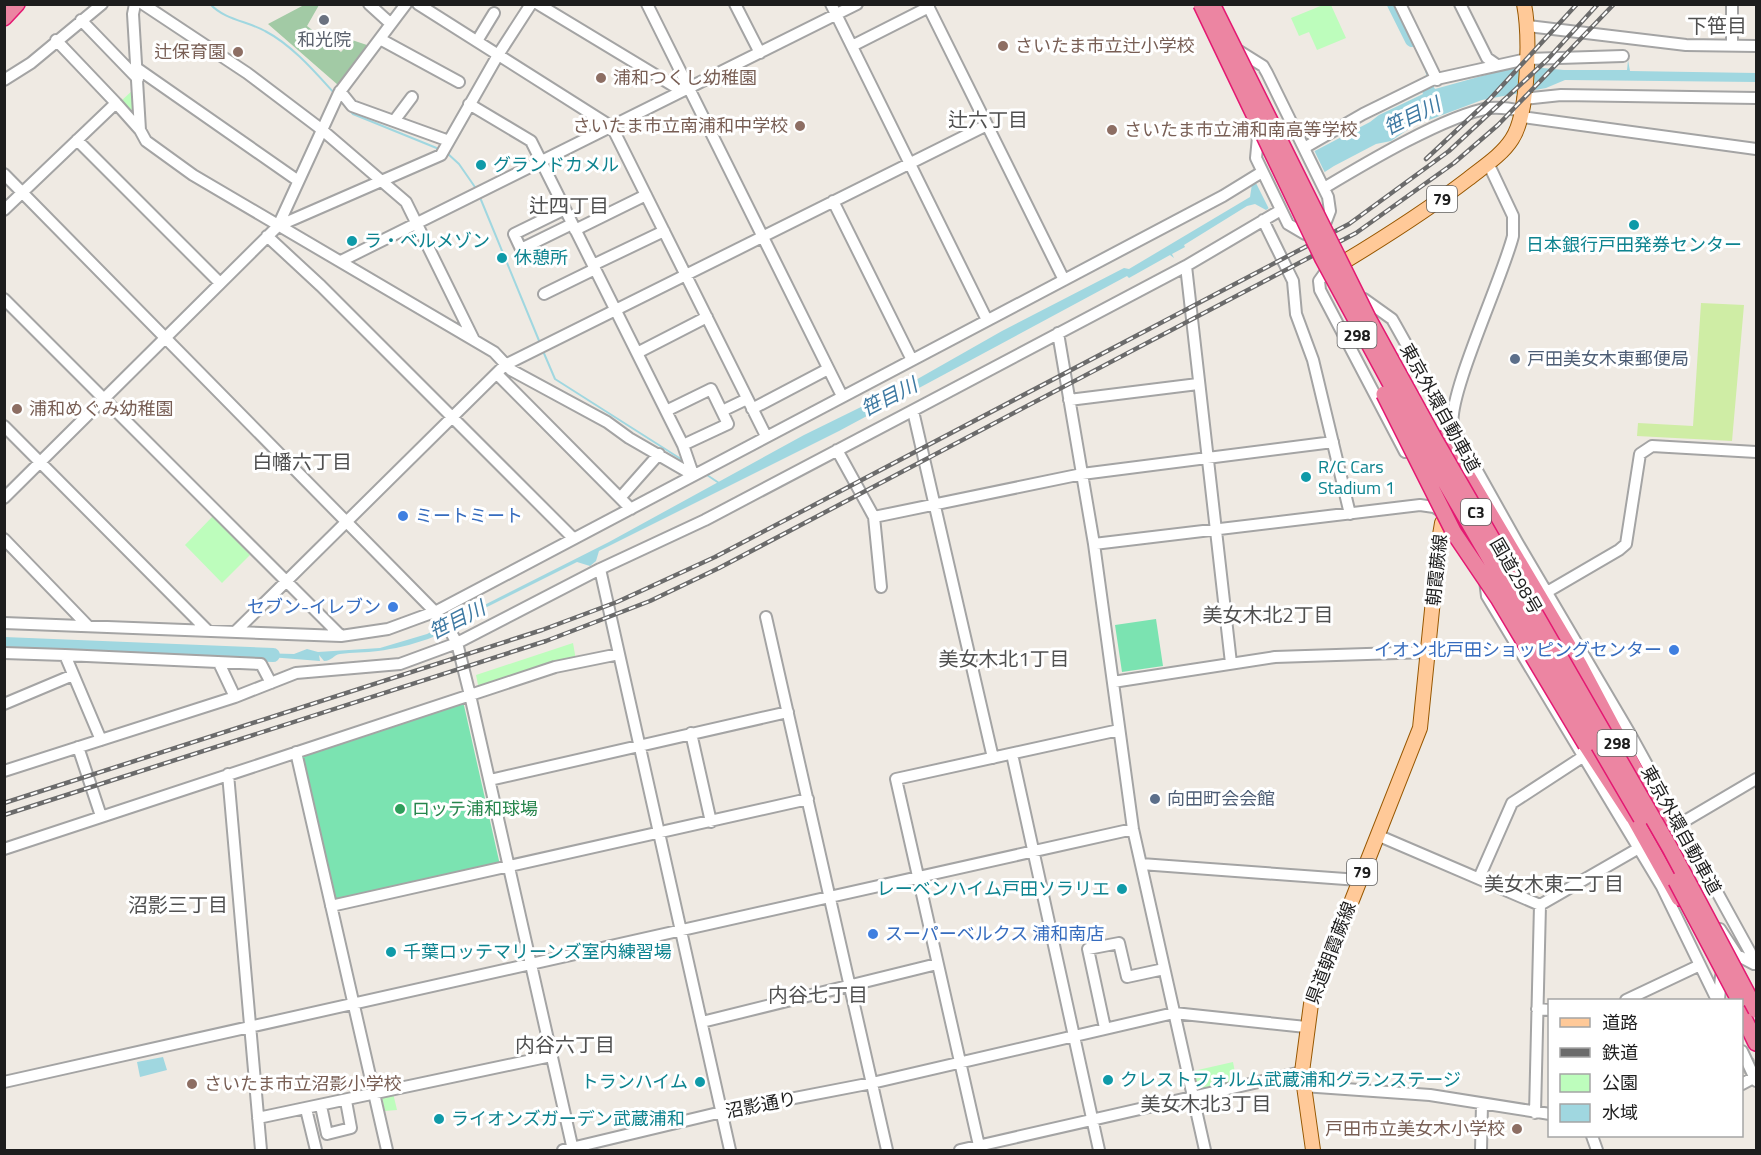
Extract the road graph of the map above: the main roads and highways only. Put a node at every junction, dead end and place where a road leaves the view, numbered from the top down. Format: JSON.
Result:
{"nodes":[{"id":1,"x":17,"y":4,"type":"edge"},
{"id":2,"x":1194,"y":4,"type":"edge"},
{"id":3,"x":1201,"y":4,"type":"edge"},
{"id":4,"x":1212,"y":4,"type":"edge"},
{"id":5,"x":1217,"y":4,"type":"edge"},
{"id":6,"x":1524,"y":4,"type":"edge"},
{"id":7,"x":4,"y":18,"type":"edge"},
{"id":8,"x":1344,"y":262,"type":"junction"},
{"id":9,"x":1323,"y":266,"type":"junction"},
{"id":10,"x":1368,"y":318,"type":"junction"},
{"id":11,"x":1468,"y":490,"type":"junction"},
{"id":12,"x":1450,"y":510,"type":"junction"},
{"id":13,"x":1427,"y":655,"type":"joint"},
{"id":14,"x":1634,"y":817,"type":"junction"},
{"id":15,"x":1675,"y":846,"type":"junction"},
{"id":16,"x":1736,"y":999,"type":"edge"},
{"id":17,"x":1736,"y":999,"type":"edge"},
{"id":18,"x":1756,"y":1001,"type":"edge"},
{"id":19,"x":1750,"y":1011,"type":"edge"},
{"id":20,"x":1756,"y":1039,"type":"edge"},
{"id":21,"x":1313,"y":1150,"type":"edge"}],
"edges":[{"from":1,"to":7,"type":"highway"},
{"from":2,"to":9,"type":"highway","name":"国道298号","number":"298"},
{"from":3,"to":9,"type":"highway","name":"東京外環自動車道","number":"C3","bridge":true},
{"from":4,"to":10,"type":"highway","name":"東京外環自動車道","number":"C3","bridge":true},
{"from":5,"to":8,"type":"highway","name":"国道298号","number":"298","bridge":true},
{"from":6,"to":8,"type":"main road","number":"79"},
{"from":8,"to":9,"type":"main road","number":"79"},
{"from":8,"to":11,"type":"highway","name":"国道298号","number":"298"},
{"from":9,"to":12,"type":"highway","name":"国道298号","number":"298"},
{"from":9,"to":14,"type":"highway","bridge":true},
{"from":9,"to":16,"type":"highway","name":"東京外環自動車道","number":"C3","bridge":true},
{"from":10,"to":15,"type":"highway","bridge":true},
{"from":10,"to":19,"type":"highway","name":"東京外環自動車道","number":"C3","bridge":true},
{"from":11,"to":12,"type":"main road","name":"朝霞蕨線","number":"79"},
{"from":11,"to":15,"type":"highway","name":"国道298号","number":"298"},
{"from":12,"to":13,"type":"main road","name":"朝霞蕨線","number":"79"},
{"from":12,"to":14,"type":"highway","name":"国道298号","number":"298"},
{"from":13,"to":21,"type":"main road","name":"県道朝霞蕨線","number":"79"},
{"from":14,"to":17,"type":"highway","name":"国道298号","number":"298"},
{"from":15,"to":18,"type":"highway","name":"国道298号","number":"298"},
{"from":19,"to":20,"type":"highway","name":"東京外環自動車道","number":"C3"}]}
